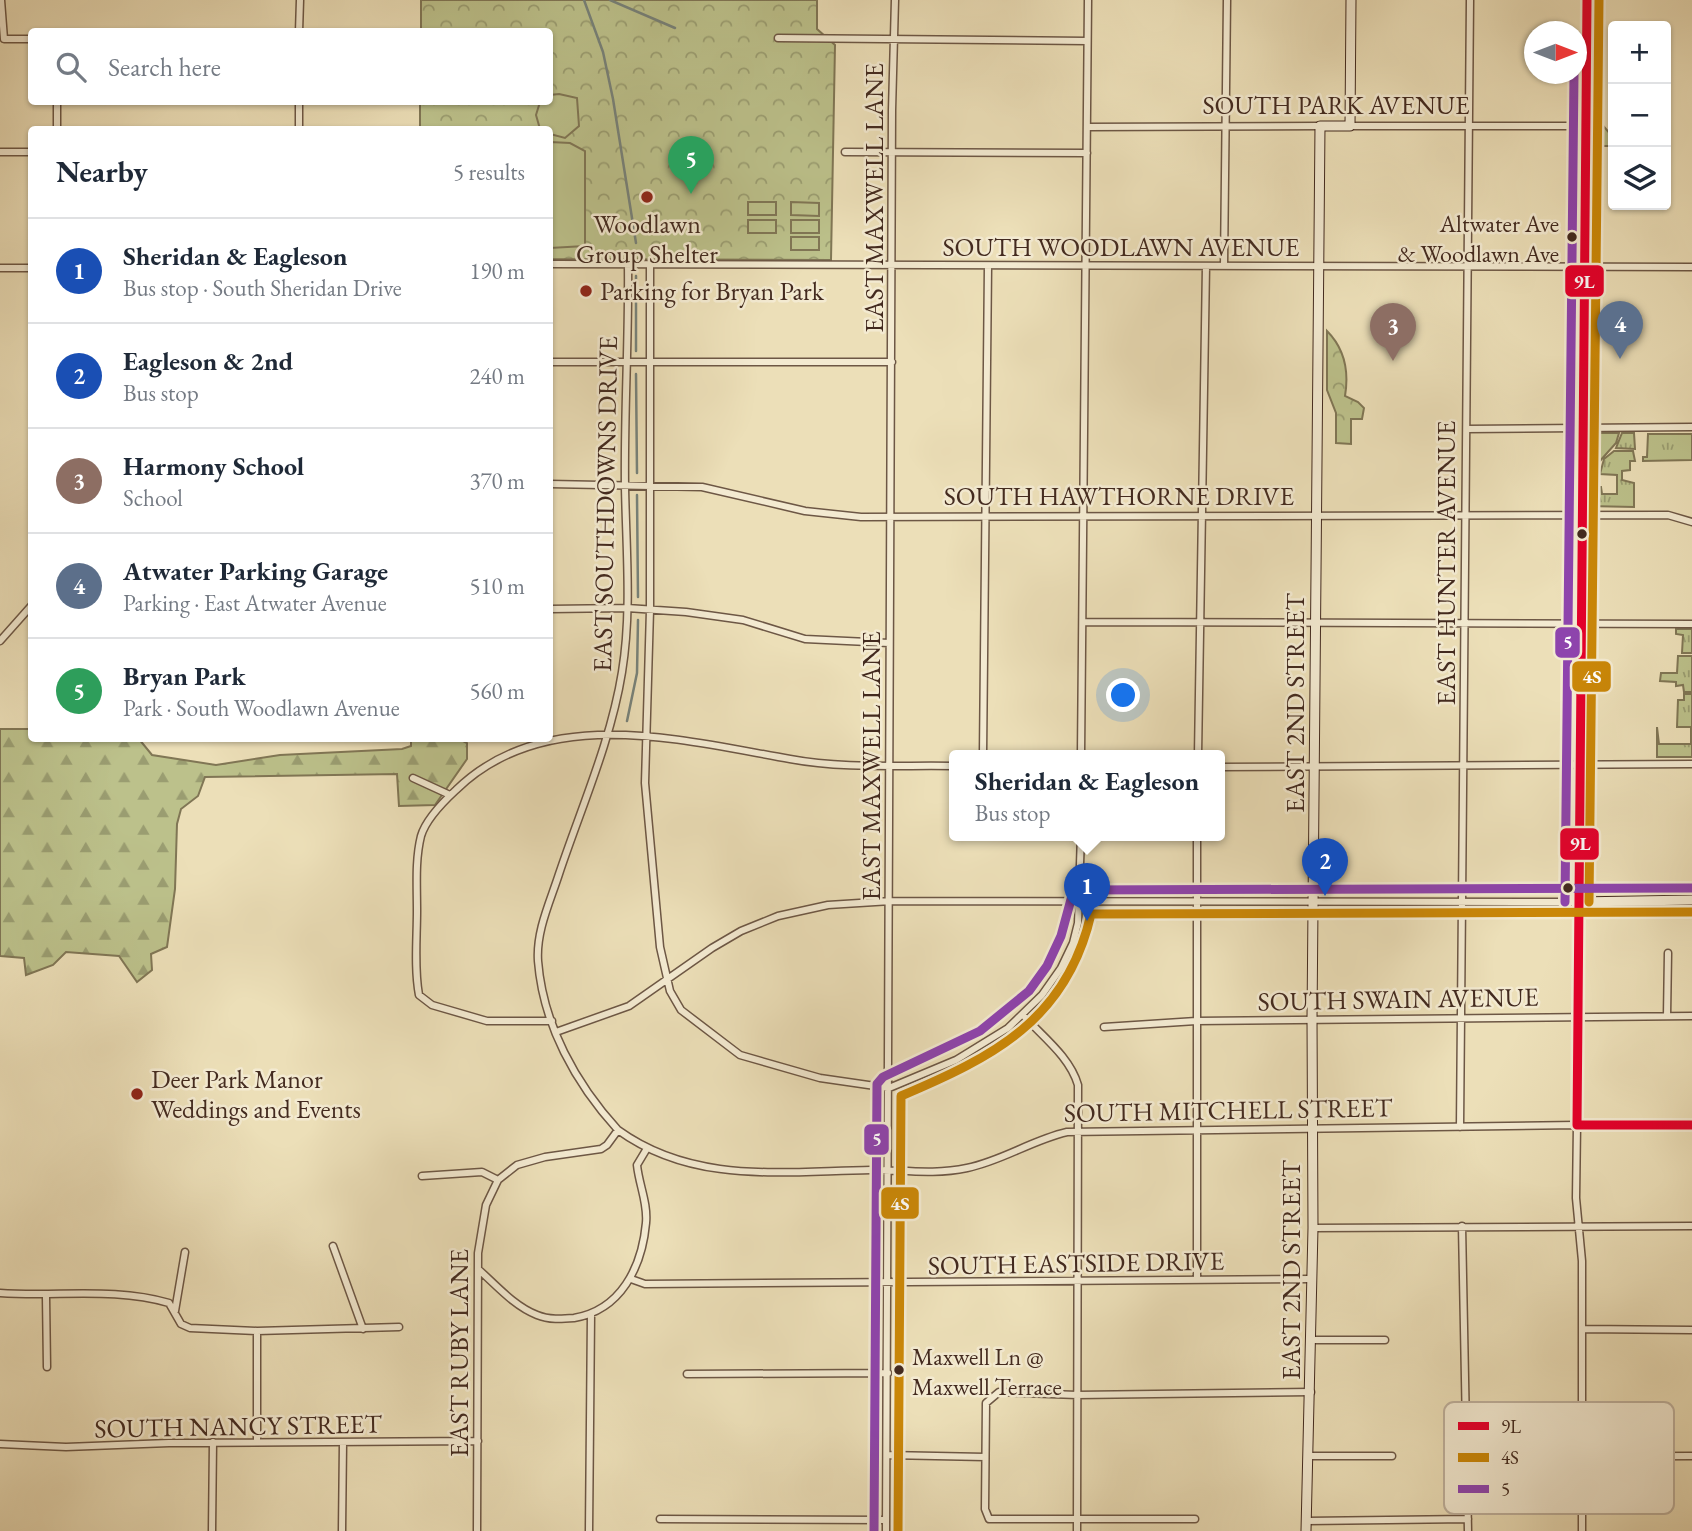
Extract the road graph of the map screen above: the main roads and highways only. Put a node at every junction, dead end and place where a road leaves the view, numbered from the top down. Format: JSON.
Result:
{"nodes":[{"id":1,"x":1587,"y":0,"type":"edge"},
{"id":2,"x":1692,"y":1125,"type":"edge"}],
"edges":[{"from":1,"to":2,"type":"main road","name":"SOUTH MITCHELL STREET"}]}
